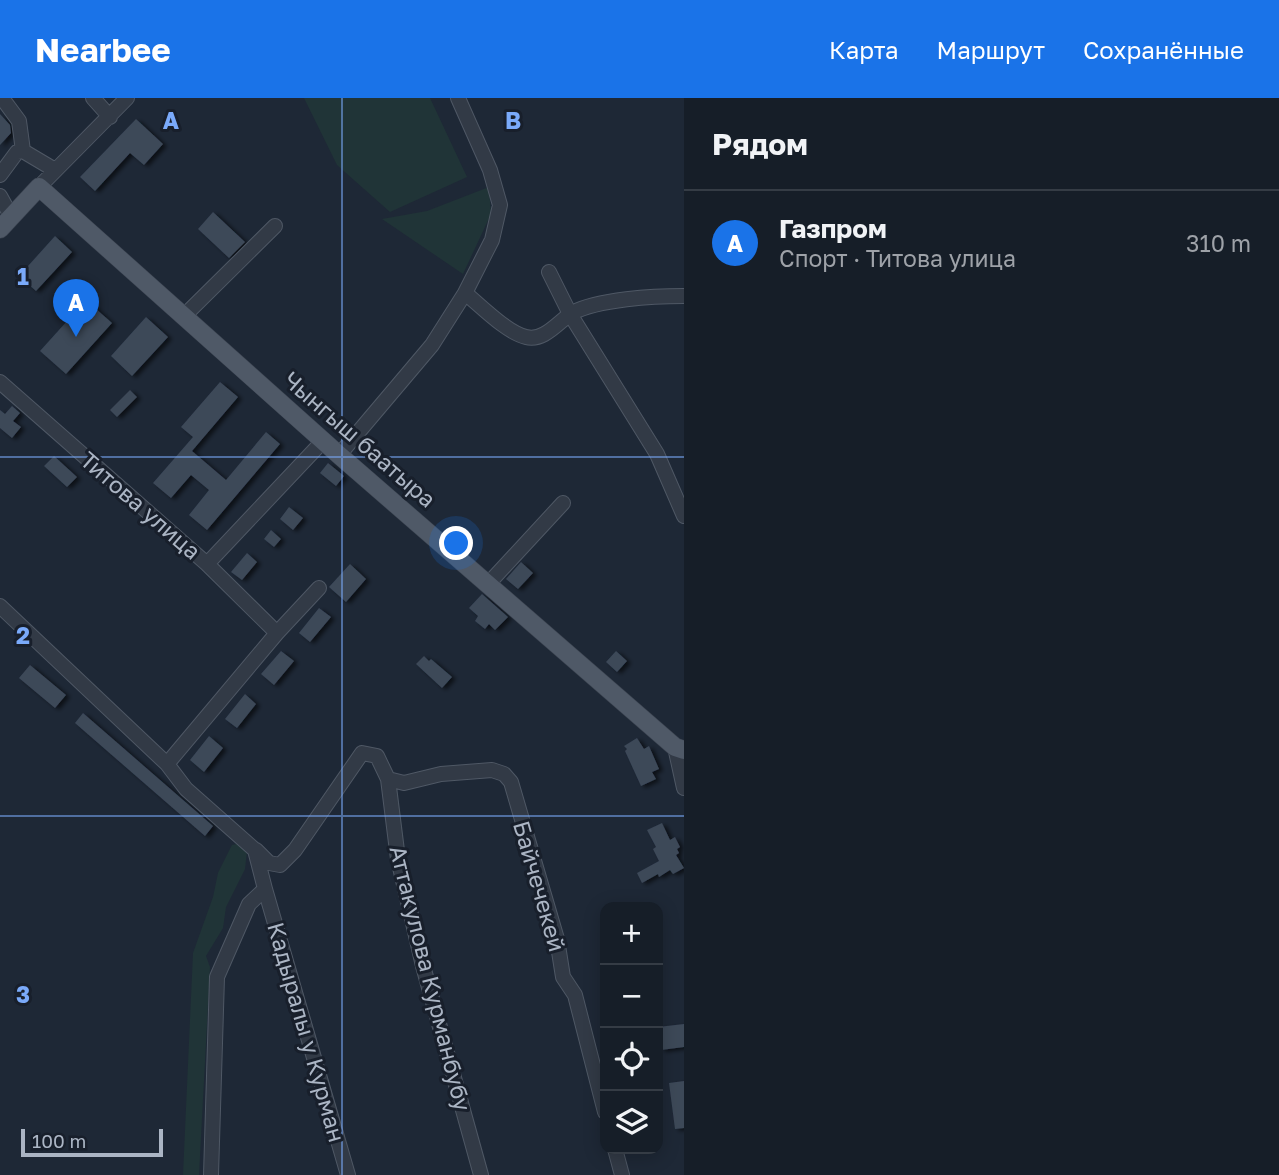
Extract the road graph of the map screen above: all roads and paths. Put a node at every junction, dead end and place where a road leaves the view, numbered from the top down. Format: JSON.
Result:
{"nodes":[{"id":1,"x":2,"y":98,"type":"edge"},
{"id":2,"x":93,"y":98,"type":"edge"},
{"id":3,"x":127,"y":98,"type":"edge"},
{"id":4,"x":458,"y":98,"type":"edge"},
{"id":5,"x":110,"y":117,"type":"junction"},
{"id":6,"x":23,"y":150,"type":"junction"},
{"id":7,"x":55,"y":170,"type":"junction"},
{"id":8,"x":0,"y":175,"type":"edge"},
{"id":9,"x":39,"y":187,"type":"junction"},
{"id":10,"x":0,"y":196,"type":"edge"},
{"id":11,"x":6,"y":223,"type":"edge"},
{"id":12,"x":275,"y":226,"type":"dead end"},
{"id":13,"x":549,"y":272,"type":"dead end"},
{"id":14,"x":465,"y":293,"type":"junction"},
{"id":15,"x":684,"y":296,"type":"edge"},
{"id":16,"x":570,"y":314,"type":"junction"},
{"id":17,"x":184,"y":316,"type":"junction"},
{"id":18,"x":0,"y":382,"type":"edge"},
{"id":19,"x":324,"y":440,"type":"junction"},
{"id":20,"x":339,"y":455,"type":"junction"},
{"id":21,"x":563,"y":503,"type":"dead end"},
{"id":22,"x":684,"y":516,"type":"edge"},
{"id":23,"x":207,"y":564,"type":"junction"},
{"id":24,"x":489,"y":583,"type":"junction"},
{"id":25,"x":319,"y":588,"type":"dead end"},
{"id":26,"x":0,"y":607,"type":"edge"},
{"id":27,"x":277,"y":633,"type":"junction"},
{"id":28,"x":679,"y":748,"type":"edge"},
{"id":29,"x":167,"y":764,"type":"junction"},
{"id":30,"x":388,"y":779,"type":"junction"},
{"id":31,"x":684,"y":788,"type":"edge"},
{"id":32,"x":255,"y":850,"type":"junction"},
{"id":33,"x":265,"y":889,"type":"junction"},
{"id":34,"x":600,"y":1092,"type":"edge"},
{"id":35,"x":616,"y":1154,"type":"edge"},
{"id":36,"x":211,"y":1175,"type":"edge"},
{"id":37,"x":348,"y":1175,"type":"edge"},
{"id":38,"x":481,"y":1175,"type":"edge"},
{"id":39,"x":622,"y":1175,"type":"edge"}],
"edges":[{"from":1,"to":6,"type":"street"},
{"from":2,"to":5,"type":"street"},
{"from":3,"to":5,"type":"street"},
{"from":4,"to":14,"type":"street"},
{"from":5,"to":7,"type":"street"},
{"from":6,"to":7,"type":"street"},
{"from":6,"to":8,"type":"street"},
{"from":7,"to":9,"type":"street"},
{"from":9,"to":11,"type":"main road"},
{"from":9,"to":17,"type":"main road","name":"Чынгыш баатыра"},
{"from":10,"to":11,"type":"street"},
{"from":12,"to":17,"type":"street"},
{"from":13,"to":16,"type":"street"},
{"from":14,"to":16,"type":"street"},
{"from":14,"to":20,"type":"street"},
{"from":15,"to":16,"type":"street"},
{"from":16,"to":22,"type":"street"},
{"from":17,"to":19,"type":"main road","name":"Чынгыш баатыра"},
{"from":18,"to":23,"type":"street","name":"Титова улица"},
{"from":19,"to":20,"type":"main road","name":"Чынгыш баатыра"},
{"from":19,"to":23,"type":"street"},
{"from":20,"to":24,"type":"main road","name":"Чынгыш баатыра"},
{"from":21,"to":24,"type":"street"},
{"from":23,"to":27,"type":"street","name":"Титова улица"},
{"from":24,"to":28,"type":"main road","name":"Чынгыш баатыра"},
{"from":25,"to":27,"type":"street"},
{"from":26,"to":29,"type":"street"},
{"from":27,"to":29,"type":"street"},
{"from":28,"to":31,"type":"street"},
{"from":29,"to":32,"type":"street"},
{"from":30,"to":32,"type":"street"},
{"from":30,"to":34,"type":"street","name":"Байчечекей"},
{"from":30,"to":38,"type":"street","name":"Аттакулова Курманбубу"},
{"from":32,"to":33,"type":"street","name":"Кадыралы у Курман"},
{"from":33,"to":36,"type":"street"},
{"from":33,"to":37,"type":"street","name":"Кадыралы у Курман"},
{"from":35,"to":39,"type":"street"}]}
